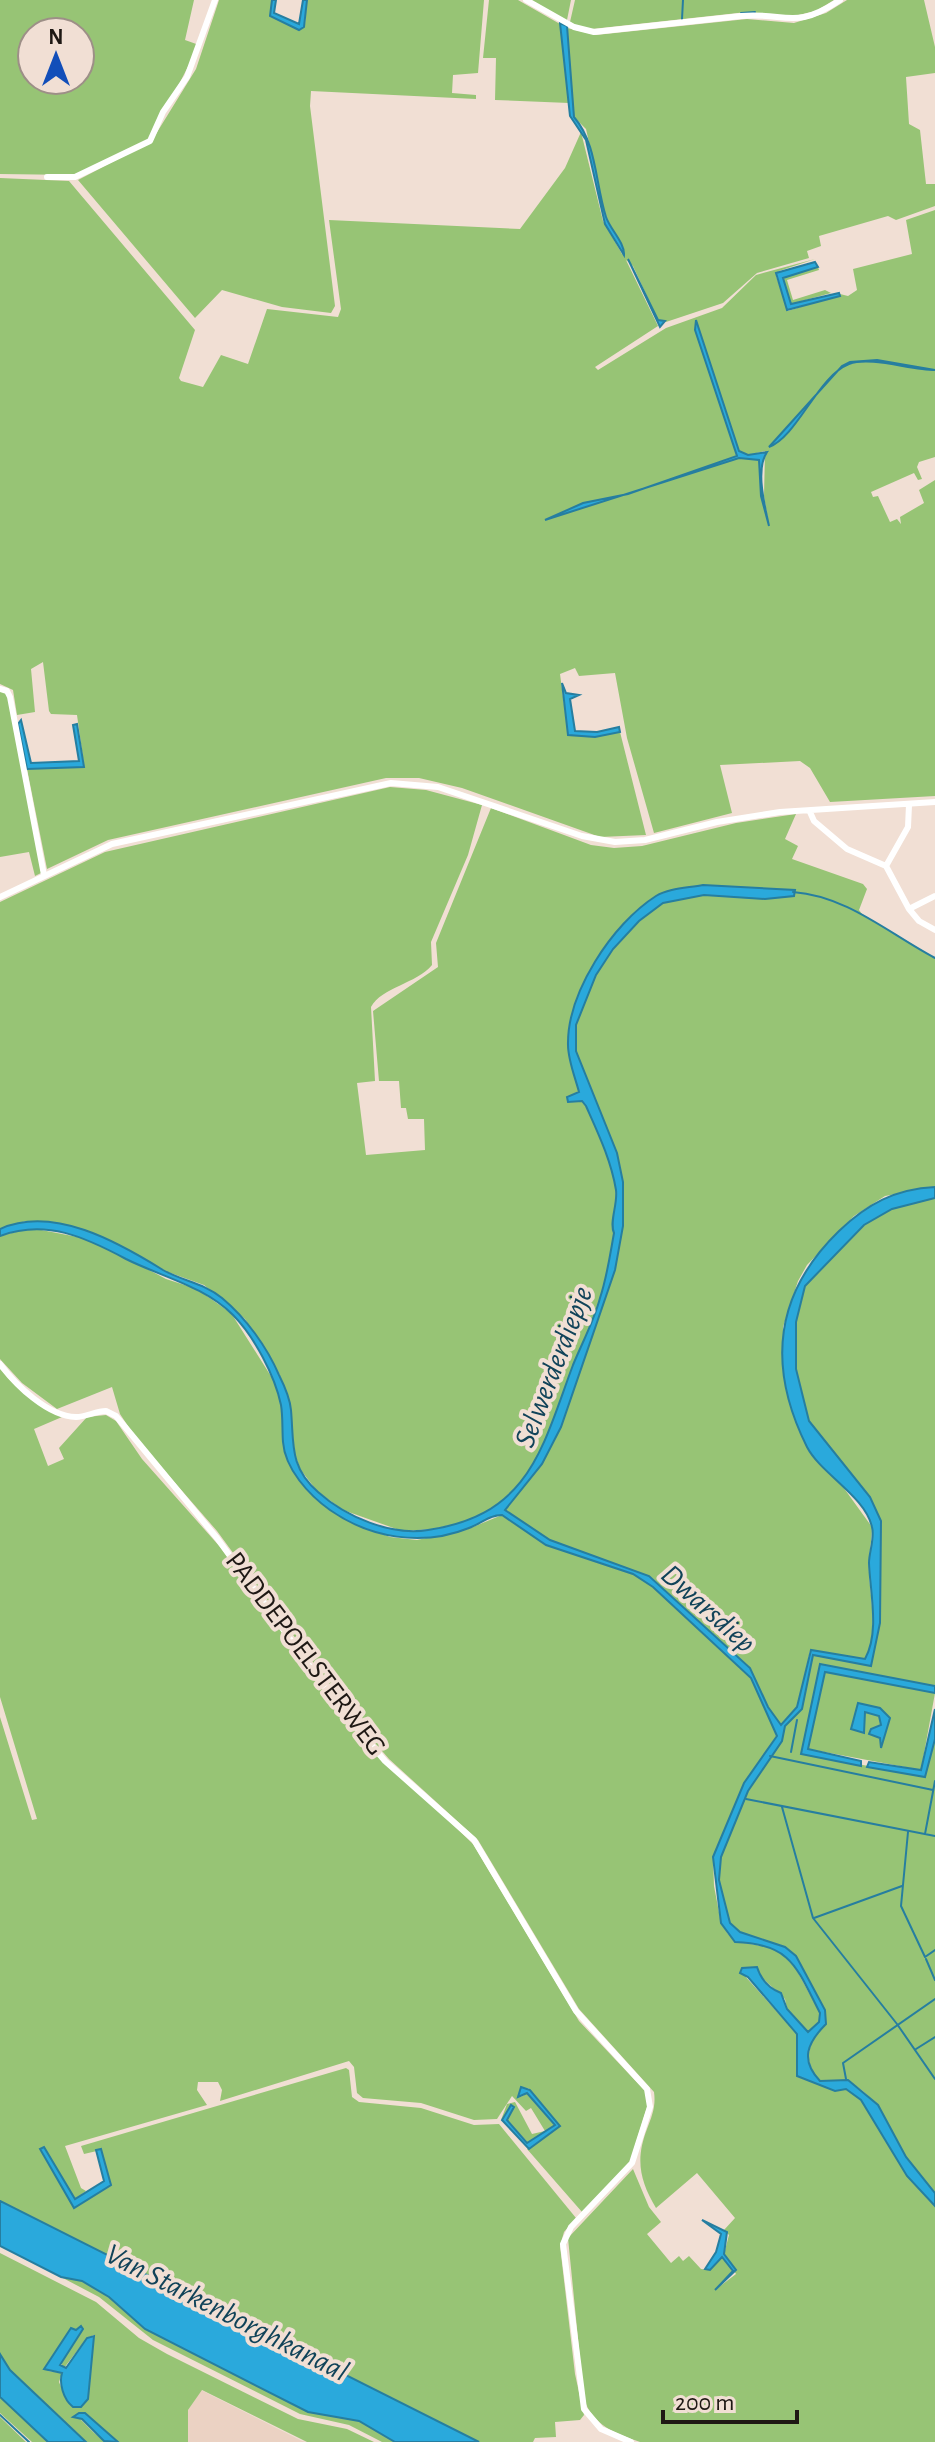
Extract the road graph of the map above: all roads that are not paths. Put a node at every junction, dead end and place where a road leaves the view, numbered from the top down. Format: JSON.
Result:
{"nodes":[{"id":1,"x":215,"y":0,"type":"edge"},
{"id":2,"x":526,"y":0,"type":"edge"},
{"id":3,"x":840,"y":0,"type":"edge"},
{"id":4,"x":47,"y":177,"type":"dead end"},
{"id":5,"x":0,"y":689,"type":"edge"},
{"id":6,"x":935,"y":802,"type":"edge"},
{"id":7,"x":909,"y":805,"type":"junction"},
{"id":8,"x":810,"y":812,"type":"junction"},
{"id":9,"x":886,"y":866,"type":"junction"},
{"id":10,"x":44,"y":875,"type":"junction"},
{"id":11,"x":935,"y":896,"type":"edge"},
{"id":12,"x":0,"y":897,"type":"edge"},
{"id":13,"x":909,"y":909,"type":"junction"},
{"id":14,"x":935,"y":930,"type":"edge"},
{"id":15,"x":0,"y":1364,"type":"edge"},
{"id":16,"x":631,"y":2442,"type":"edge"}],
"edges":[{"from":1,"to":4,"type":"street"},
{"from":2,"to":3,"type":"street"},
{"from":5,"to":10,"type":"street"},
{"from":6,"to":7,"type":"street"},
{"from":7,"to":8,"type":"street"},
{"from":7,"to":9,"type":"street"},
{"from":8,"to":9,"type":"street"},
{"from":8,"to":10,"type":"street"},
{"from":9,"to":13,"type":"street"},
{"from":10,"to":12,"type":"street"},
{"from":11,"to":13,"type":"street"},
{"from":13,"to":14,"type":"street"},
{"from":15,"to":16,"type":"street","name":"PADDEPOELSTERWEG"}]}
